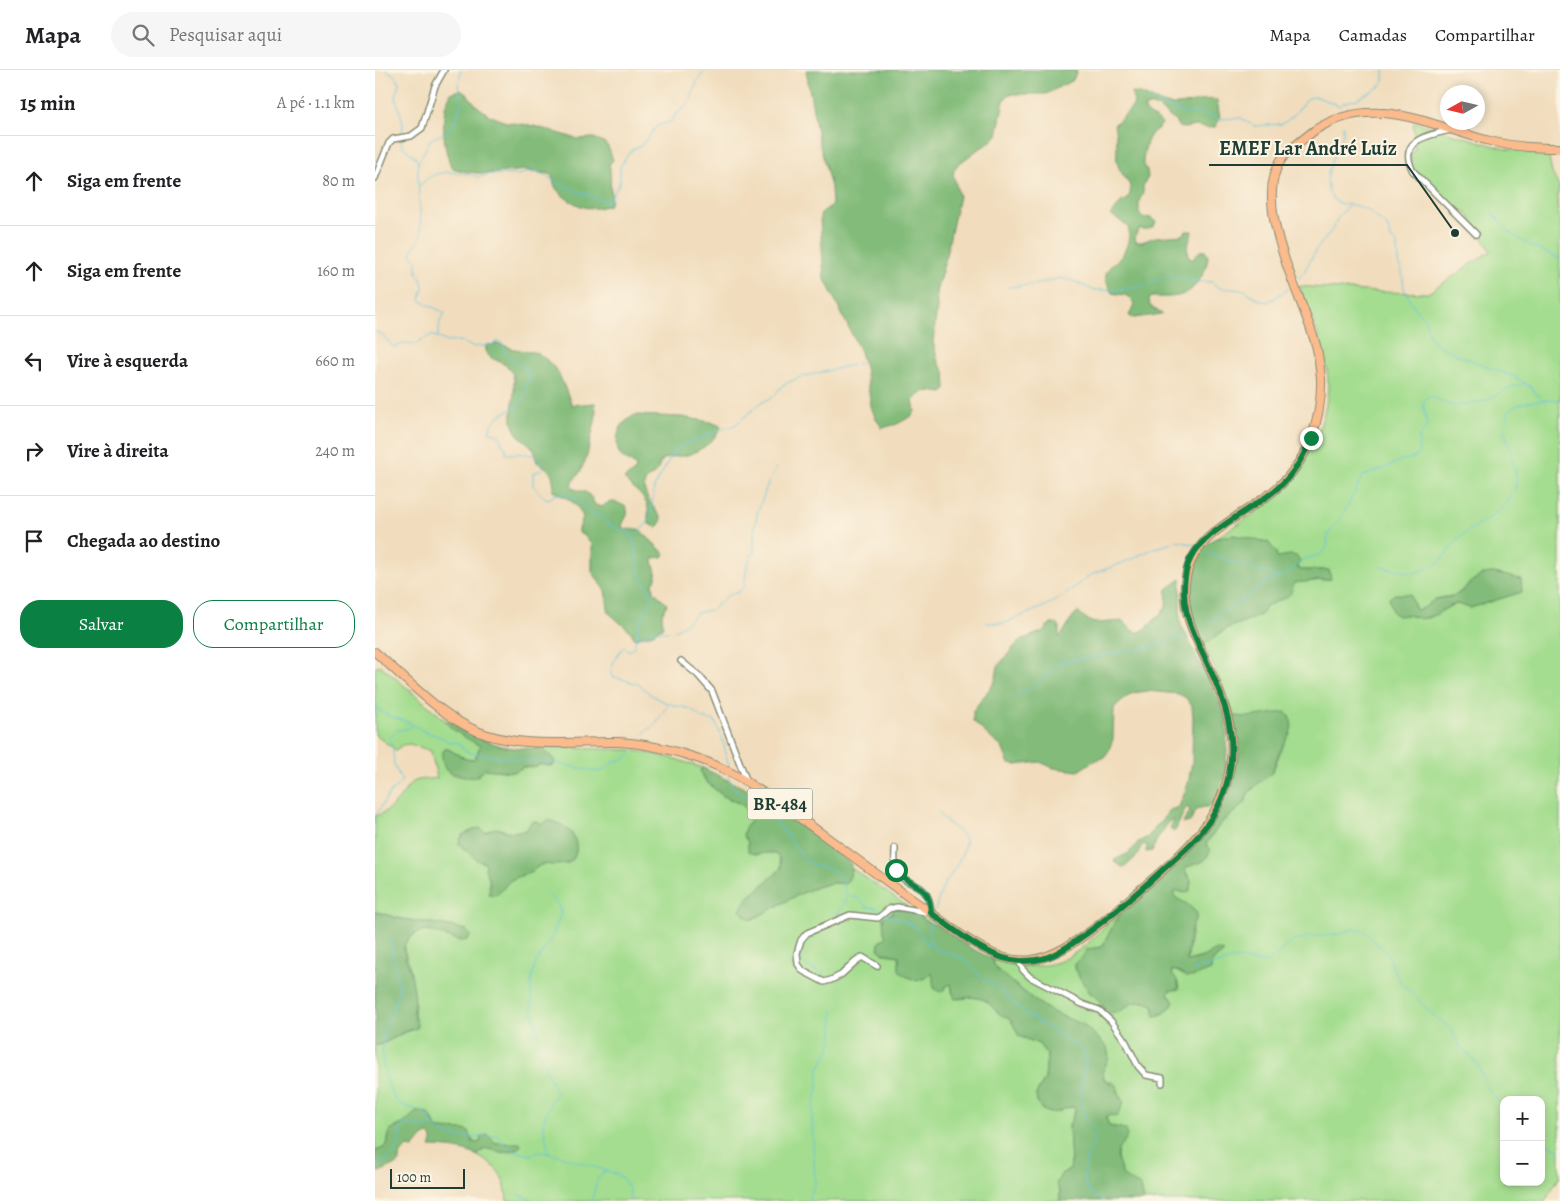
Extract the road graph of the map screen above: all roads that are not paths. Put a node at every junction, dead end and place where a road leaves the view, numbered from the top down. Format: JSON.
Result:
{"nodes":[{"id":1,"x":444,"y":70,"type":"edge"},
{"id":2,"x":1440,"y":127,"type":"edge"},
{"id":3,"x":1451,"y":130,"type":"joint"},
{"id":4,"x":1560,"y":148,"type":"edge"},
{"id":5,"x":375,"y":178,"type":"edge"},
{"id":6,"x":1476,"y":234,"type":"dead end"},
{"id":7,"x":375,"y":652,"type":"edge"},
{"id":8,"x":681,"y":661,"type":"dead end"},
{"id":9,"x":747,"y":782,"type":"junction"},
{"id":10,"x":895,"y":848,"type":"dead end"},
{"id":11,"x":931,"y":913,"type":"junction"},
{"id":12,"x":1019,"y":961,"type":"junction"},
{"id":13,"x":877,"y":966,"type":"dead end"},
{"id":14,"x":1162,"y":1083,"type":"dead end"}],
"edges":[{"from":1,"to":5,"type":"street"},
{"from":2,"to":12,"type":"main road","number":"BR-484"},
{"from":3,"to":4,"type":"main road","number":"BR-484"},
{"from":3,"to":6,"type":"street"},
{"from":7,"to":9,"type":"main road","number":"BR-484"},
{"from":8,"to":9,"type":"street"},
{"from":9,"to":11,"type":"main road","number":"BR-484"},
{"from":10,"to":11,"type":"street"},
{"from":11,"to":12,"type":"main road","number":"BR-484"},
{"from":11,"to":13,"type":"street"},
{"from":12,"to":14,"type":"street"}]}
